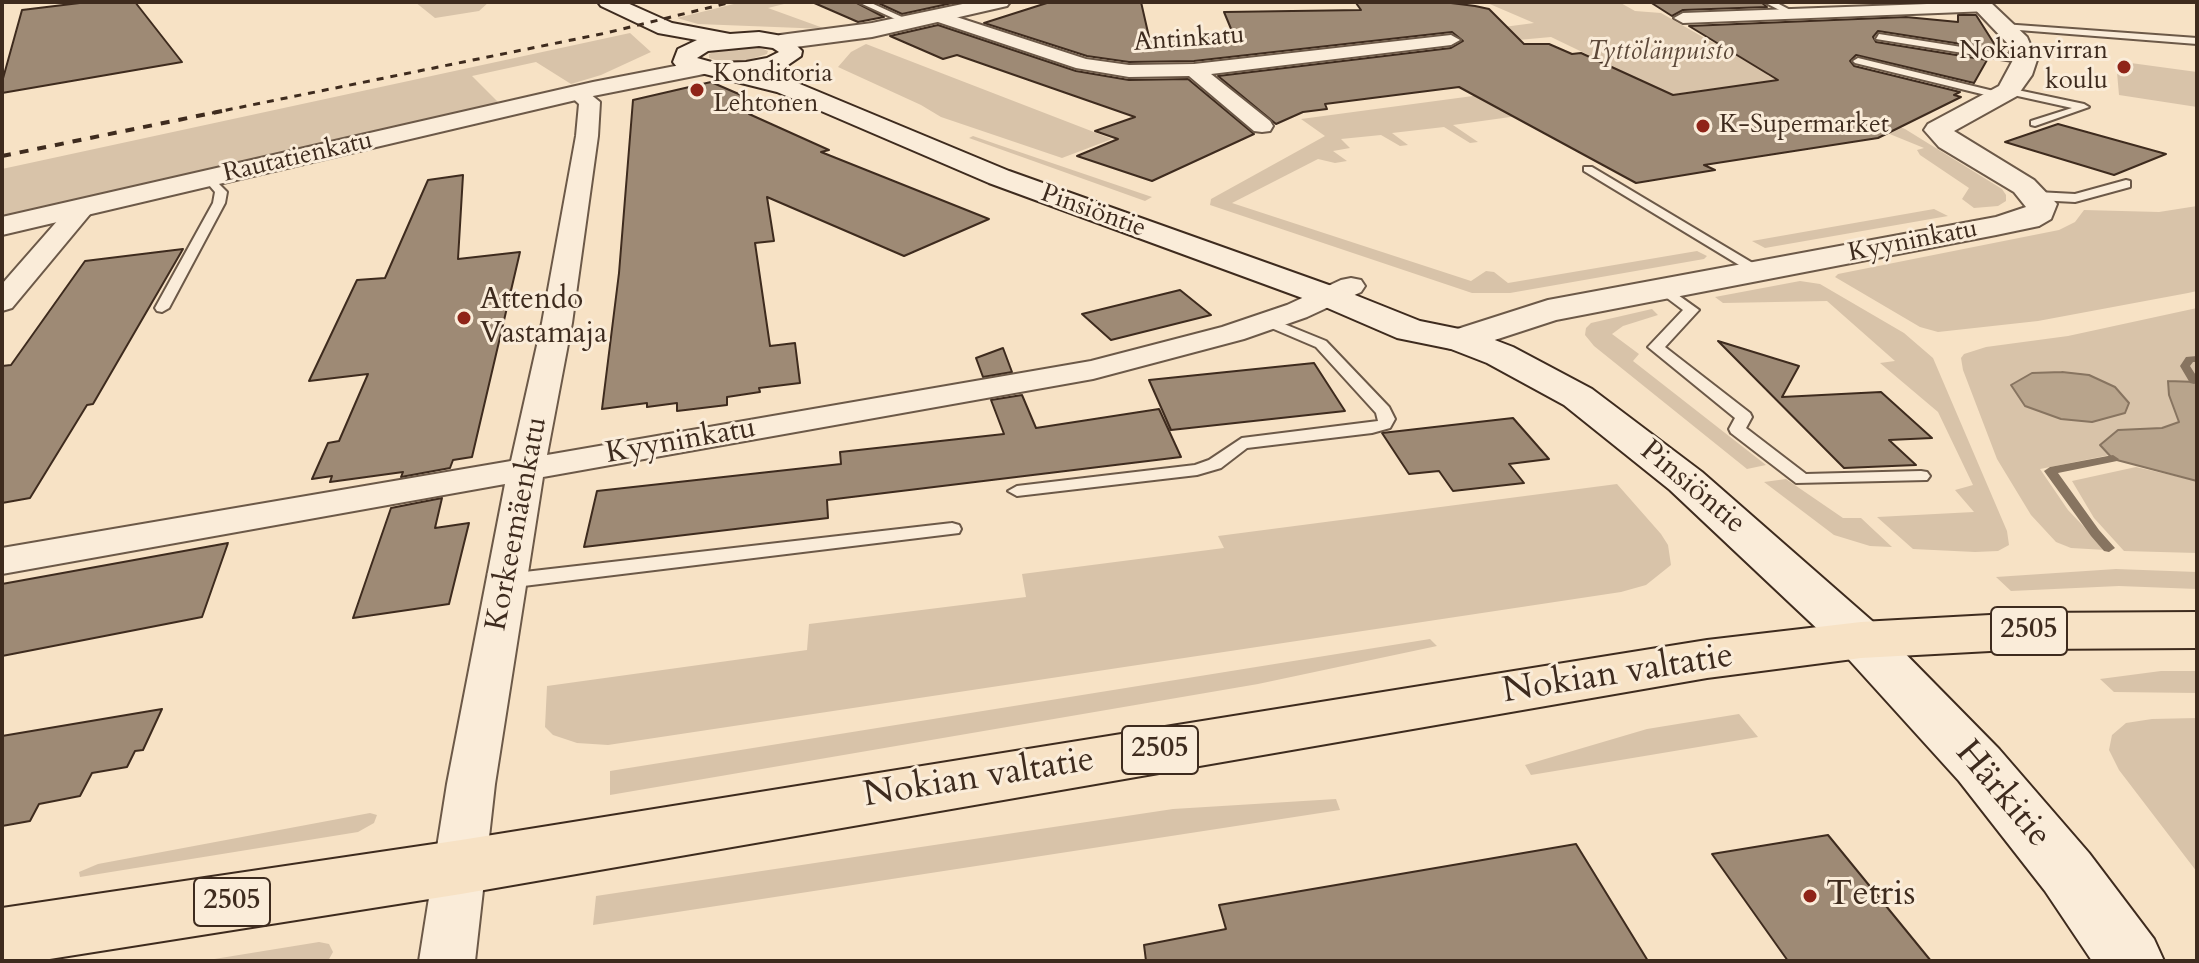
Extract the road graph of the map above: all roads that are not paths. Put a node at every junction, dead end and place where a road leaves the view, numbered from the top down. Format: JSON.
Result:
{"nodes":[{"id":1,"x":588,"y":2,"type":"edge"},
{"id":2,"x":608,"y":2,"type":"edge"},
{"id":3,"x":862,"y":2,"type":"edge"},
{"id":4,"x":1000,"y":2,"type":"edge"},
{"id":5,"x":1768,"y":2,"type":"edge"},
{"id":6,"x":1980,"y":5,"type":"edge"},
{"id":7,"x":1794,"y":14,"type":"junction"},
{"id":8,"x":938,"y":16,"type":"junction"},
{"id":9,"x":1683,"y":18,"type":"dead end"},
{"id":10,"x":909,"y":22,"type":"junction"},
{"id":11,"x":2006,"y":26,"type":"junction"},
{"id":12,"x":1879,"y":37,"type":"dead end"},
{"id":13,"x":732,"y":40,"type":"junction"},
{"id":14,"x":1451,"y":40,"type":"dead end"},
{"id":15,"x":2197,"y":41,"type":"edge"},
{"id":16,"x":784,"y":53,"type":"junction"},
{"id":17,"x":692,"y":59,"type":"junction"},
{"id":18,"x":2025,"y":60,"type":"junction"},
{"id":19,"x":1858,"y":61,"type":"dead end"},
{"id":20,"x":1194,"y":70,"type":"junction"},
{"id":21,"x":730,"y":71,"type":"junction"},
{"id":22,"x":585,"y":91,"type":"junction"},
{"id":23,"x":2005,"y":93,"type":"junction"},
{"id":24,"x":2035,"y":123,"type":"dead end"},
{"id":25,"x":1262,"y":126,"type":"dead end"},
{"id":26,"x":1588,"y":169,"type":"dead end"},
{"id":27,"x":209,"y":178,"type":"junction"},
{"id":28,"x":2126,"y":184,"type":"dead end"},
{"id":29,"x":2037,"y":196,"type":"junction"},
{"id":30,"x":82,"y":208,"type":"junction"},
{"id":31,"x":2,"y":226,"type":"edge"},
{"id":32,"x":1759,"y":271,"type":"junction"},
{"id":33,"x":1664,"y":289,"type":"junction"},
{"id":34,"x":1339,"y":291,"type":"junction"},
{"id":35,"x":2,"y":302,"type":"edge"},
{"id":36,"x":162,"y":308,"type":"dead end"},
{"id":37,"x":1267,"y":321,"type":"junction"},
{"id":38,"x":1461,"y":340,"type":"junction"},
{"id":39,"x":528,"y":469,"type":"junction"},
{"id":40,"x":1921,"y":476,"type":"dead end"},
{"id":41,"x":1017,"y":491,"type":"dead end"},
{"id":42,"x":952,"y":529,"type":"dead end"},
{"id":43,"x":2,"y":561,"type":"edge"},
{"id":44,"x":507,"y":581,"type":"junction"},
{"id":45,"x":2197,"y":630,"type":"edge"},
{"id":46,"x":1861,"y":640,"type":"junction"},
{"id":47,"x":461,"y":867,"type":"junction"},
{"id":48,"x":2,"y":937,"type":"edge"},
{"id":49,"x":447,"y":961,"type":"edge"},
{"id":50,"x":2130,"y":961,"type":"edge"}],
"edges":[{"from":1,"to":17,"type":"main road"},
{"from":2,"to":13,"type":"main road"},
{"from":3,"to":10,"type":"lane"},
{"from":4,"to":8,"type":"main road"},
{"from":5,"to":7,"type":"lane"},
{"from":6,"to":7,"type":"street"},
{"from":6,"to":11,"type":"main road"},
{"from":7,"to":9,"type":"street"},
{"from":8,"to":10,"type":"main road"},
{"from":8,"to":20,"type":"street","name":"Antinkatu"},
{"from":10,"to":16,"type":"main road"},
{"from":11,"to":15,"type":"lane"},
{"from":11,"to":18,"type":"main road"},
{"from":12,"to":18,"type":"lane"},
{"from":13,"to":16,"type":"main road"},
{"from":13,"to":17,"type":"main road"},
{"from":14,"to":20,"type":"street","name":"Antinkatu"},
{"from":16,"to":21,"type":"main road"},
{"from":16,"to":34,"type":"main road","name":"Pinsiöntie"},
{"from":17,"to":21,"type":"main road"},
{"from":17,"to":22,"type":"main road","name":"Rautatienkatu"},
{"from":18,"to":23,"type":"main road"},
{"from":19,"to":23,"type":"lane"},
{"from":20,"to":25,"type":"street"},
{"from":21,"to":34,"type":"main road","name":"Pinsiöntie"},
{"from":22,"to":27,"type":"main road","name":"Rautatienkatu"},
{"from":22,"to":39,"type":"street","name":"Korkeemäenkatu"},
{"from":23,"to":24,"type":"lane"},
{"from":23,"to":29,"type":"main road"},
{"from":26,"to":32,"type":"lane"},
{"from":27,"to":30,"type":"main road","name":"Rautatienkatu"},
{"from":27,"to":36,"type":"lane"},
{"from":28,"to":29,"type":"lane"},
{"from":29,"to":32,"type":"main road","name":"Kyyninkatu"},
{"from":30,"to":31,"type":"main road","name":"Rautatienkatu"},
{"from":30,"to":35,"type":"street"},
{"from":32,"to":33,"type":"main road","name":"Kyyninkatu"},
{"from":33,"to":38,"type":"main road","name":"Kyyninkatu"},
{"from":33,"to":40,"type":"lane"},
{"from":34,"to":37,"type":"street","name":"Kyyninkatu"},
{"from":34,"to":38,"type":"main road","name":"Pinsiöntie"},
{"from":37,"to":39,"type":"street","name":"Kyyninkatu"},
{"from":37,"to":41,"type":"lane"},
{"from":38,"to":46,"type":"main road","name":"Pinsiöntie"},
{"from":39,"to":43,"type":"street","name":"Kyyninkatu"},
{"from":39,"to":44,"type":"street","name":"Korkeemäenkatu"},
{"from":42,"to":44,"type":"lane"},
{"from":44,"to":47,"type":"street","name":"Korkeemäenkatu"},
{"from":45,"to":46,"type":"main road","name":"Nokian valtatie","number":"2505"},
{"from":46,"to":47,"type":"main road","name":"Nokian valtatie","number":"2505"},
{"from":46,"to":50,"type":"main road","name":"Härkitie"},
{"from":47,"to":48,"type":"main road","name":"Nokian valtatie","number":"2505"},
{"from":47,"to":49,"type":"street","name":"Korkeemäenkatu"}]}
